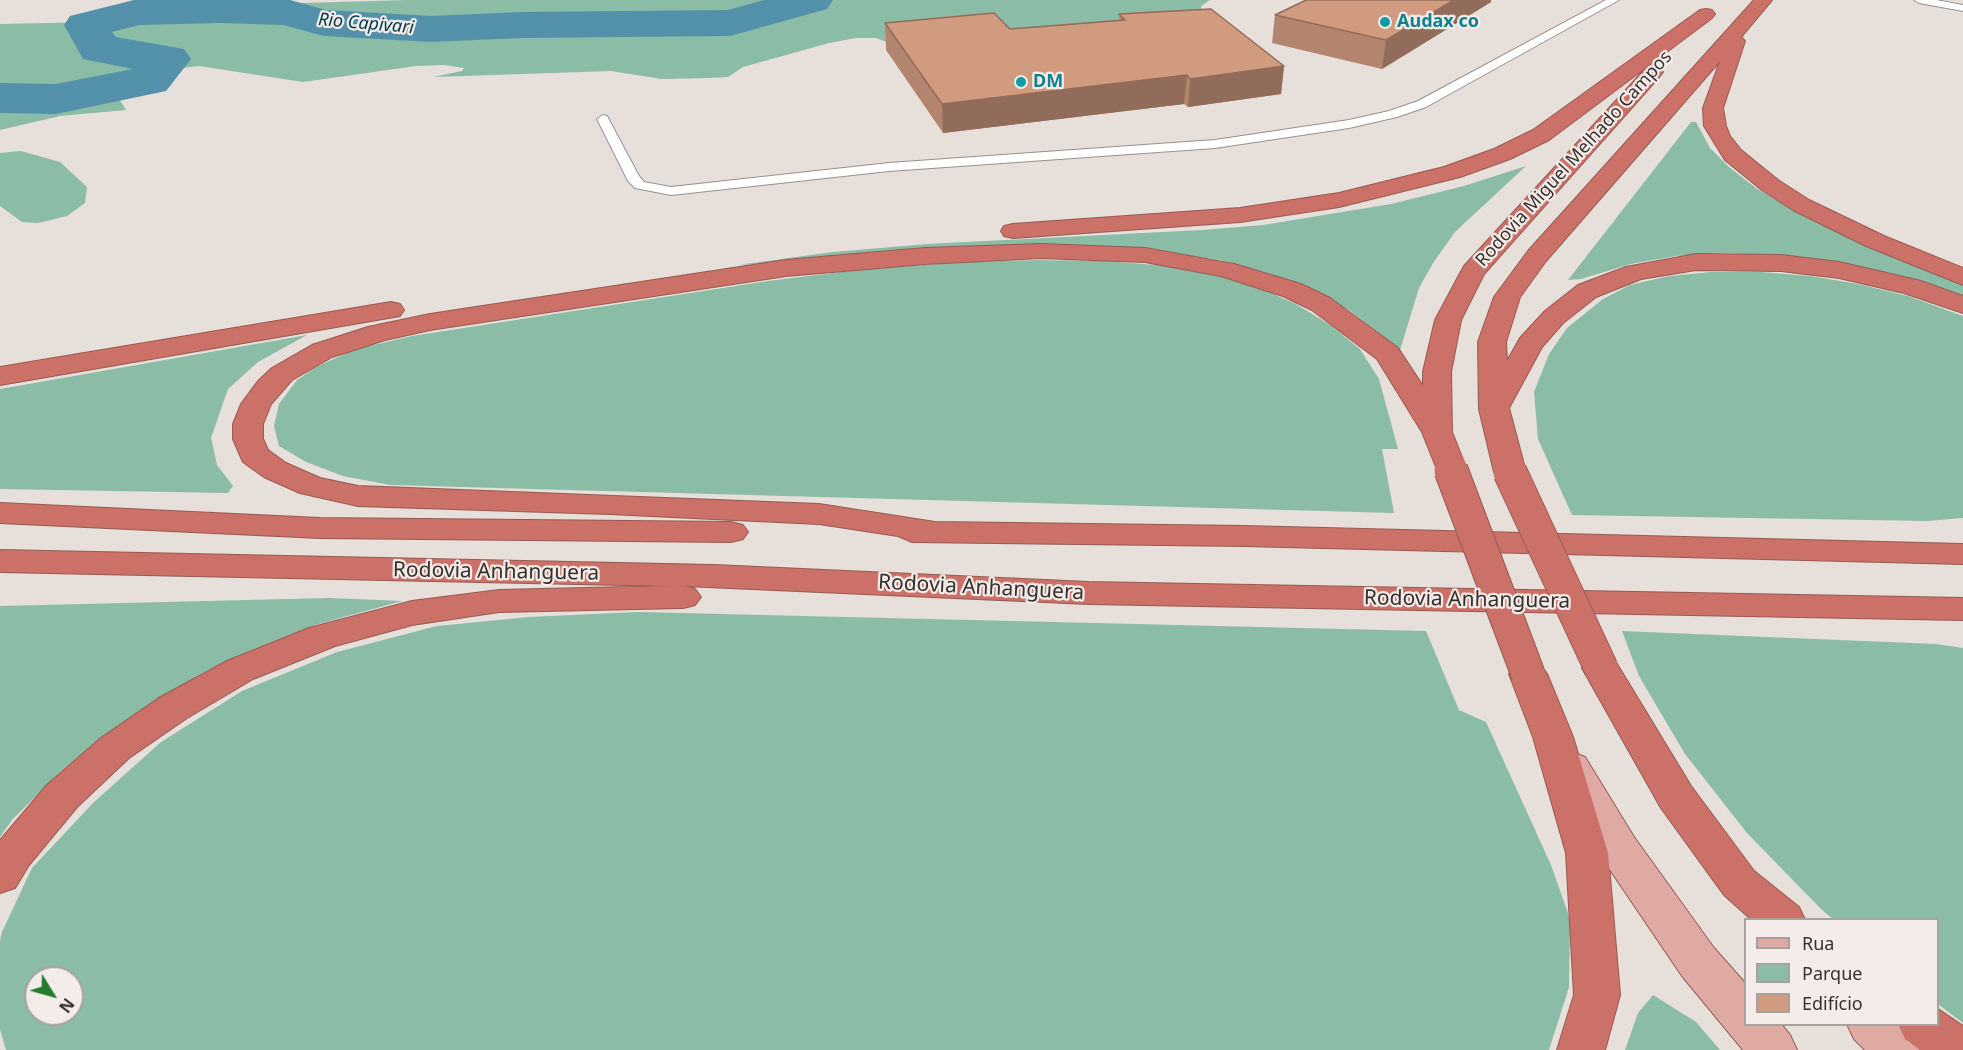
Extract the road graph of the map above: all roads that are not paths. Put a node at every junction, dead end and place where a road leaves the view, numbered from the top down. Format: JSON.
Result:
{"nodes":[{"id":1,"x":1614,"y":0,"type":"edge"},
{"id":2,"x":1763,"y":0,"type":"edge"},
{"id":3,"x":1919,"y":0,"type":"edge"},
{"id":4,"x":1712,"y":7,"type":"edge"},
{"id":5,"x":1963,"y":8,"type":"edge"},
{"id":6,"x":1741,"y":25,"type":"junction"},
{"id":7,"x":603,"y":119,"type":"dead end"},
{"id":8,"x":1963,"y":277,"type":"edge"},
{"id":9,"x":1963,"y":305,"type":"edge"},
{"id":10,"x":0,"y":376,"type":"edge"},
{"id":11,"x":1494,"y":409,"type":"junction"},
{"id":12,"x":1437,"y":432,"type":"junction"},
{"id":13,"x":0,"y":513,"type":"edge"},
{"id":14,"x":934,"y":532,"type":"junction"},
{"id":15,"x":1963,"y":534,"type":"edge"},
{"id":16,"x":1708,"y":547,"type":"junction"},
{"id":17,"x":1963,"y":554,"type":"edge"},
{"id":18,"x":0,"y":561,"type":"edge"},
{"id":19,"x":1089,"y":593,"type":"junction"},
{"id":20,"x":1781,"y":605,"type":"junction"},
{"id":21,"x":1963,"y":609,"type":"edge"},
{"id":22,"x":1963,"y":625,"type":"edge"},
{"id":23,"x":1553,"y":738,"type":"junction"},
{"id":24,"x":0,"y":876,"type":"edge"},
{"id":25,"x":1759,"y":905,"type":"edge"},
{"id":26,"x":1780,"y":918,"type":"edge"},
{"id":27,"x":1744,"y":1016,"type":"edge"},
{"id":28,"x":1753,"y":1026,"type":"edge"},
{"id":29,"x":1873,"y":1026,"type":"edge"},
{"id":30,"x":1925,"y":1026,"type":"edge"},
{"id":31,"x":1581,"y":1050,"type":"edge"},
{"id":32,"x":1773,"y":1050,"type":"edge"},
{"id":33,"x":1898,"y":1050,"type":"edge"},
{"id":34,"x":1958,"y":1050,"type":"edge"}],
"edges":[{"from":1,"to":7,"type":"lane"},
{"from":2,"to":6,"type":"highway","name":"Rodovia Miguel Melhado Campos"},
{"from":3,"to":5,"type":"lane"},
{"from":4,"to":10,"type":"highway"},
{"from":4,"to":12,"type":"highway","name":"Rodovia Miguel Melhado Campos"},
{"from":6,"to":8,"type":"highway"},
{"from":6,"to":11,"type":"highway","name":"Rodovia Miguel Melhado Campos"},
{"from":9,"to":11,"type":"highway"},
{"from":11,"to":25,"type":"highway","name":"Rodovia Miguel Melhado Campos","bridge":true},
{"from":12,"to":14,"type":"highway"},
{"from":12,"to":23,"type":"highway","name":"Rodovia Miguel Melhado Campos","bridge":true},
{"from":13,"to":14,"type":"highway","name":"Rodovia Anhanguera"},
{"from":14,"to":16,"type":"highway","name":"Rodovia Anhanguera"},
{"from":15,"to":16,"type":"highway"},
{"from":16,"to":17,"type":"highway","name":"Rodovia Anhanguera"},
{"from":18,"to":19,"type":"highway","name":"Rodovia Anhanguera"},
{"from":19,"to":20,"type":"highway","name":"Rodovia Anhanguera"},
{"from":19,"to":24,"type":"highway"},
{"from":20,"to":21,"type":"highway","name":"Rodovia Anhanguera"},
{"from":20,"to":22,"type":"highway"},
{"from":23,"to":27,"type":"main road"},
{"from":23,"to":31,"type":"highway","name":"Rodovia Miguel Melhado Campos"},
{"from":25,"to":26,"type":"highway","name":"Rodovia Miguel Melhado Campos"},
{"from":28,"to":32,"type":"main road"},
{"from":29,"to":33,"type":"main road"},
{"from":30,"to":34,"type":"highway"}]}
